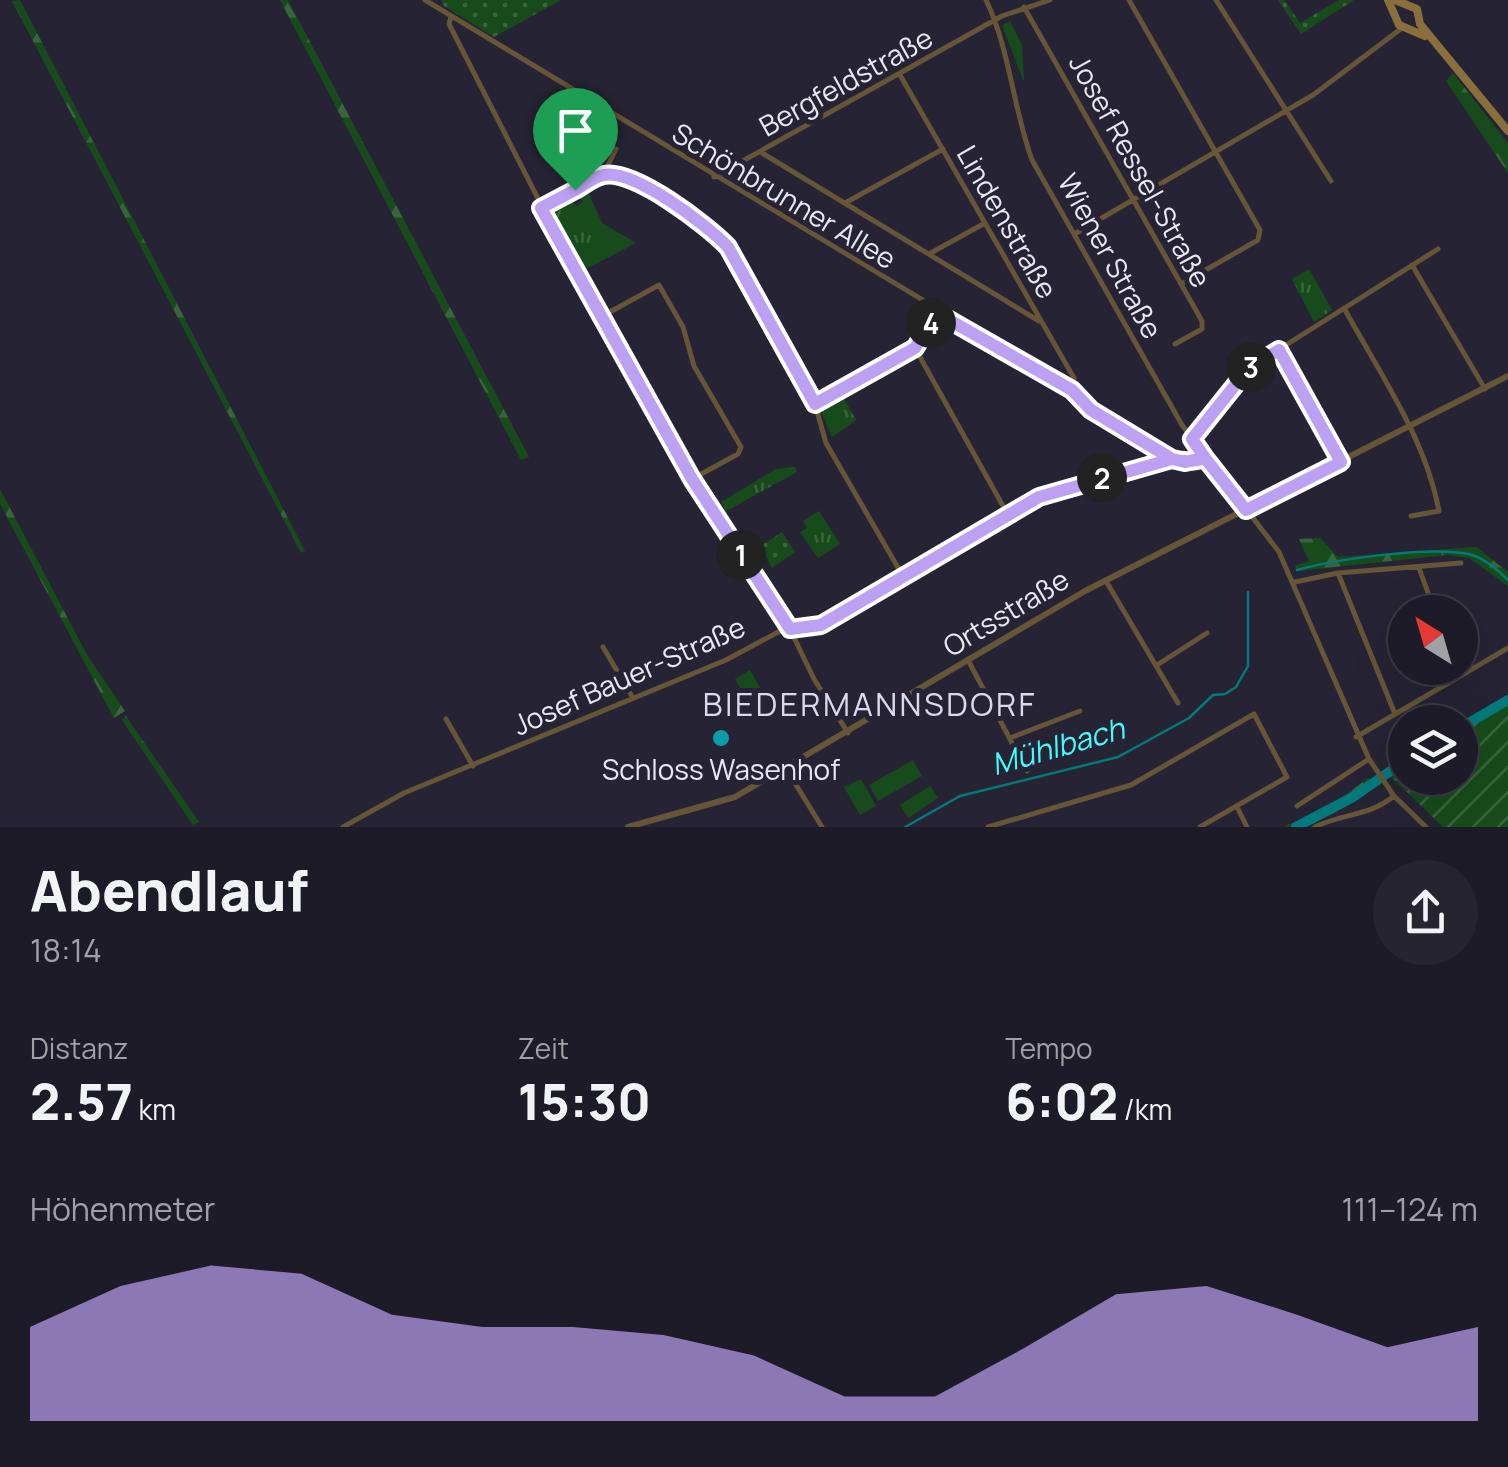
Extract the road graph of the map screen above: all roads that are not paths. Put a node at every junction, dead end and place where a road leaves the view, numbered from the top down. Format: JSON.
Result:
{"nodes":[{"id":1,"x":425,"y":0,"type":"edge"},
{"id":2,"x":986,"y":0,"type":"edge"},
{"id":3,"x":1050,"y":0,"type":"edge"},
{"id":4,"x":1129,"y":0,"type":"edge"},
{"id":5,"x":1216,"y":0,"type":"edge"},
{"id":6,"x":1391,"y":0,"type":"edge"},
{"id":7,"x":1024,"y":7,"type":"junction"},
{"id":8,"x":451,"y":16,"type":"junction"},
{"id":9,"x":1405,"y":19,"type":"junction"},
{"id":10,"x":996,"y":21,"type":"junction"},
{"id":11,"x":900,"y":75,"type":"junction"},
{"id":12,"x":1287,"y":110,"type":"junction"},
{"id":13,"x":543,"y":122,"type":"dead end"},
{"id":14,"x":1508,"y":130,"type":"edge"},
{"id":15,"x":943,"y":149,"type":"junction"},
{"id":16,"x":616,"y":150,"type":"dead end"},
{"id":17,"x":1215,"y":151,"type":"junction"},
{"id":18,"x":761,"y":152,"type":"junction"},
{"id":19,"x":603,"y":174,"type":"junction"},
{"id":20,"x":714,"y":178,"type":"junction"},
{"id":21,"x":1331,"y":181,"type":"dead end"},
{"id":22,"x":575,"y":190,"type":"junction"},
{"id":23,"x":1134,"y":198,"type":"junction"},
{"id":24,"x":845,"y":203,"type":"junction"},
{"id":25,"x":541,"y":208,"type":"junction"},
{"id":26,"x":985,"y":223,"type":"junction"},
{"id":27,"x":1076,"y":233,"type":"junction"},
{"id":28,"x":1438,"y":249,"type":"dead end"},
{"id":29,"x":928,"y":254,"type":"junction"},
{"id":30,"x":1412,"y":265,"type":"junction"},
{"id":31,"x":1182,"y":283,"type":"junction"},
{"id":32,"x":1344,"y":308,"type":"junction"},
{"id":33,"x":937,"y":313,"type":"junction"},
{"id":34,"x":599,"y":318,"type":"junction"},
{"id":35,"x":1042,"y":323,"type":"junction"},
{"id":36,"x":1175,"y":344,"type":"dead end"},
{"id":37,"x":915,"y":348,"type":"junction"},
{"id":38,"x":1279,"y":350,"type":"junction"},
{"id":39,"x":1508,"y":376,"type":"edge"},
{"id":40,"x":1486,"y":388,"type":"junction"},
{"id":41,"x":1072,"y":390,"type":"junction"},
{"id":42,"x":815,"y":404,"type":"junction"},
{"id":43,"x":1411,"y":428,"type":"junction"},
{"id":44,"x":1192,"y":439,"type":"junction"},
{"id":45,"x":1205,"y":458,"type":"junction"},
{"id":46,"x":1172,"y":459,"type":"junction"},
{"id":47,"x":1341,"y":462,"type":"junction"},
{"id":48,"x":692,"y":479,"type":"junction"},
{"id":49,"x":1246,"y":510,"type":"junction"},
{"id":50,"x":1008,"y":515,"type":"junction"},
{"id":51,"x":1411,"y":516,"type":"dead end"},
{"id":52,"x":1461,"y":563,"type":"dead end"},
{"id":53,"x":1418,"y":567,"type":"junction"},
{"id":54,"x":1338,"y":572,"type":"junction"},
{"id":55,"x":904,"y":578,"type":"junction"},
{"id":56,"x":1106,"y":580,"type":"junction"},
{"id":57,"x":1295,"y":582,"type":"junction"},
{"id":58,"x":1429,"y":595,"type":"edge"},
{"id":59,"x":790,"y":629,"type":"junction"},
{"id":60,"x":1208,"y":634,"type":"dead end"},
{"id":61,"x":604,"y":647,"type":"dead end"},
{"id":62,"x":1508,"y":648,"type":"edge"},
{"id":63,"x":969,"y":662,"type":"junction"},
{"id":64,"x":1157,"y":665,"type":"junction"},
{"id":65,"x":1478,"y":665,"type":"edge"},
{"id":66,"x":1443,"y":685,"type":"edge"},
{"id":67,"x":633,"y":698,"type":"junction"},
{"id":68,"x":1178,"y":703,"type":"dead end"},
{"id":69,"x":1391,"y":705,"type":"edge"},
{"id":70,"x":1410,"y":705,"type":"edge"},
{"id":71,"x":1080,"y":710,"type":"dead end"},
{"id":72,"x":446,"y":718,"type":"dead end"},
{"id":73,"x":1388,"y":718,"type":"edge"},
{"id":74,"x":848,"y":732,"type":"junction"},
{"id":75,"x":1356,"y":737,"type":"junction"},
{"id":76,"x":1010,"y":738,"type":"junction"},
{"id":77,"x":1369,"y":759,"type":"junction"},
{"id":78,"x":473,"y":766,"type":"junction"},
{"id":79,"x":786,"y":767,"type":"junction"},
{"id":80,"x":1027,"y":772,"type":"dead end"},
{"id":81,"x":1394,"y":796,"type":"junction"},
{"id":82,"x":1297,"y":806,"type":"dead end"},
{"id":83,"x":1236,"y":807,"type":"junction"},
{"id":84,"x":343,"y":827,"type":"edge"},
{"id":85,"x":628,"y":827,"type":"edge"},
{"id":86,"x":822,"y":827,"type":"edge"},
{"id":87,"x":988,"y":827,"type":"edge"},
{"id":88,"x":1200,"y":827,"type":"edge"},
{"id":89,"x":1247,"y":827,"type":"edge"},
{"id":90,"x":1315,"y":827,"type":"edge"},
{"id":91,"x":1426,"y":827,"type":"edge"}],
"edges":[{"from":1,"to":8,"type":"street","name":"Schönbrunner Allee"},
{"from":2,"to":10,"type":"street","name":"Wiener Straße"},
{"from":3,"to":7,"type":"street","name":"Bergfeldstraße"},
{"from":4,"to":17,"type":"street"},
{"from":5,"to":12,"type":"street"},
{"from":6,"to":9,"type":"main road"},
{"from":7,"to":10,"type":"street","name":"Bergfeldstraße"},
{"from":7,"to":23,"type":"street","name":"Josef Ressel-Straße"},
{"from":8,"to":20,"type":"street","name":"Schönbrunner Allee"},
{"from":8,"to":25,"type":"street"},
{"from":9,"to":12,"type":"street"},
{"from":9,"to":14,"type":"main road"},
{"from":10,"to":11,"type":"street","name":"Bergfeldstraße"},
{"from":10,"to":27,"type":"street","name":"Wiener Straße"},
{"from":11,"to":15,"type":"street","name":"Lindenstraße"},
{"from":11,"to":18,"type":"street","name":"Bergfeldstraße"},
{"from":12,"to":17,"type":"street"},
{"from":12,"to":21,"type":"street"},
{"from":13,"to":22,"type":"street"},
{"from":15,"to":24,"type":"street"},
{"from":15,"to":26,"type":"street","name":"Lindenstraße"},
{"from":16,"to":19,"type":"street"},
{"from":17,"to":23,"type":"street"},
{"from":17,"to":31,"type":"street"},
{"from":18,"to":20,"type":"street","name":"Bergfeldstraße"},
{"from":18,"to":24,"type":"street"},
{"from":19,"to":22,"type":"street"},
{"from":19,"to":42,"type":"street"},
{"from":20,"to":33,"type":"street","name":"Schönbrunner Allee"},
{"from":22,"to":25,"type":"street"},
{"from":23,"to":27,"type":"street"},
{"from":23,"to":31,"type":"street","name":"Josef Ressel-Straße"},
{"from":24,"to":29,"type":"street"},
{"from":25,"to":34,"type":"street"},
{"from":26,"to":29,"type":"street"},
{"from":26,"to":35,"type":"street","name":"Lindenstraße"},
{"from":27,"to":44,"type":"street","name":"Wiener Straße"},
{"from":28,"to":30,"type":"street"},
{"from":29,"to":35,"type":"street"},
{"from":30,"to":32,"type":"street"},
{"from":30,"to":40,"type":"street"},
{"from":31,"to":36,"type":"street","name":"Josef Ressel-Straße"},
{"from":32,"to":38,"type":"street"},
{"from":32,"to":43,"type":"street"},
{"from":33,"to":37,"type":"street"},
{"from":33,"to":41,"type":"street","name":"Schönbrunner Allee"},
{"from":34,"to":48,"type":"street"},
{"from":34,"to":48,"type":"street"},
{"from":35,"to":41,"type":"street","name":"Lindenstraße"},
{"from":37,"to":42,"type":"street"},
{"from":37,"to":50,"type":"street"},
{"from":38,"to":44,"type":"street"},
{"from":38,"to":47,"type":"street"},
{"from":39,"to":40,"type":"street","name":"Ortsstraße"},
{"from":40,"to":43,"type":"street","name":"Ortsstraße"},
{"from":41,"to":46,"type":"street","name":"Schönbrunner Allee"},
{"from":42,"to":55,"type":"street"},
{"from":43,"to":47,"type":"street","name":"Ortsstraße"},
{"from":43,"to":51,"type":"street"},
{"from":44,"to":45,"type":"street","name":"Wiener Straße"},
{"from":45,"to":46,"type":"street","name":"Josef Bauer-Straße"},
{"from":45,"to":49,"type":"street","name":"Wiener Straße"},
{"from":46,"to":50,"type":"street","name":"Josef Bauer-Straße"},
{"from":47,"to":49,"type":"street","name":"Ortsstraße"},
{"from":48,"to":59,"type":"street"},
{"from":49,"to":56,"type":"street","name":"Ortsstraße"},
{"from":49,"to":57,"type":"street","name":"Wiener Straße"},
{"from":50,"to":55,"type":"street","name":"Josef Bauer-Straße"},
{"from":52,"to":53,"type":"street"},
{"from":53,"to":54,"type":"street"},
{"from":53,"to":58,"type":"street"},
{"from":54,"to":57,"type":"street"},
{"from":54,"to":69,"type":"street"},
{"from":55,"to":59,"type":"street","name":"Josef Bauer-Straße"},
{"from":56,"to":63,"type":"street","name":"Ortsstraße"},
{"from":56,"to":64,"type":"street"},
{"from":57,"to":75,"type":"street","name":"Wiener Straße"},
{"from":59,"to":67,"type":"street","name":"Josef Bauer-Straße"},
{"from":59,"to":74,"type":"street"},
{"from":60,"to":64,"type":"street"},
{"from":61,"to":67,"type":"street"},
{"from":62,"to":65,"type":"street"},
{"from":63,"to":74,"type":"street","name":"Ortsstraße"},
{"from":63,"to":76,"type":"street"},
{"from":64,"to":68,"type":"street"},
{"from":66,"to":70,"type":"street"},
{"from":67,"to":78,"type":"street","name":"Josef Bauer-Straße"},
{"from":71,"to":76,"type":"street"},
{"from":72,"to":78,"type":"street"},
{"from":73,"to":75,"type":"street"},
{"from":74,"to":79,"type":"street","name":"Ortsstraße"},
{"from":75,"to":77,"type":"street","name":"Wiener Straße"},
{"from":76,"to":80,"type":"street"},
{"from":77,"to":81,"type":"street","name":"Wiener Straße"},
{"from":77,"to":82,"type":"street"},
{"from":78,"to":84,"type":"street","name":"Josef Bauer-Straße"},
{"from":79,"to":85,"type":"street","name":"Ortsstraße"},
{"from":79,"to":86,"type":"street"},
{"from":81,"to":90,"type":"street"},
{"from":81,"to":91,"type":"street","name":"Wiener Straße"},
{"from":83,"to":87,"type":"street"},
{"from":83,"to":88,"type":"street"},
{"from":83,"to":89,"type":"street"}]}
